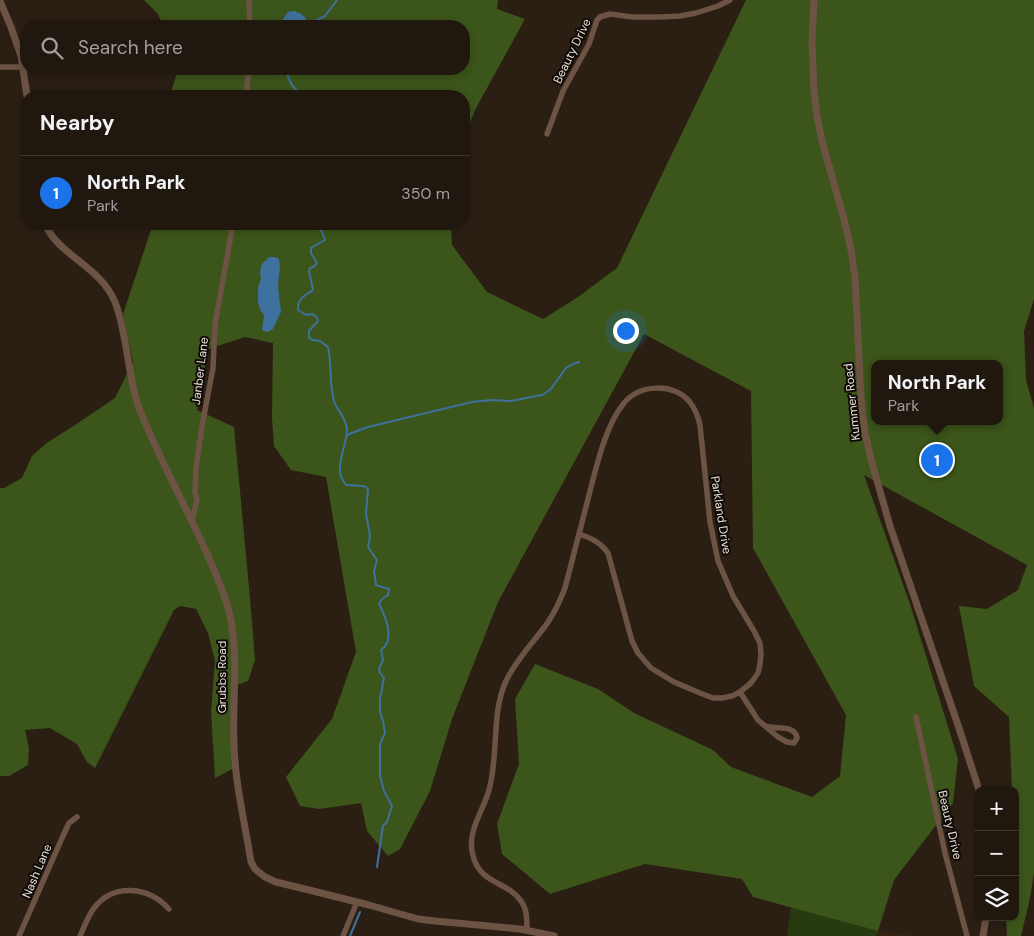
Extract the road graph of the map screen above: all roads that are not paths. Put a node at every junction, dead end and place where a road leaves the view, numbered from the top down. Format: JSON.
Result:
{"nodes":[{"id":1,"x":249,"y":0,"type":"edge"},
{"id":2,"x":730,"y":0,"type":"edge"},
{"id":3,"x":814,"y":0,"type":"edge"},
{"id":4,"x":0,"y":1,"type":"edge"},
{"id":5,"x":250,"y":20,"type":"edge"},
{"id":6,"x":20,"y":53,"type":"edge"},
{"id":7,"x":0,"y":67,"type":"edge"},
{"id":8,"x":20,"y":67,"type":"edge"},
{"id":9,"x":23,"y":75,"type":"edge"},
{"id":10,"x":248,"y":75,"type":"edge"},
{"id":11,"x":26,"y":90,"type":"edge"},
{"id":12,"x":247,"y":90,"type":"edge"},
{"id":13,"x":547,"y":134,"type":"dead end"},
{"id":14,"x":48,"y":230,"type":"edge"},
{"id":15,"x":232,"y":230,"type":"edge"},
{"id":16,"x":192,"y":520,"type":"junction"},
{"id":17,"x":579,"y":534,"type":"junction"},
{"id":18,"x":740,"y":692,"type":"junction"},
{"id":19,"x":916,"y":717,"type":"dead end"},
{"id":20,"x":766,"y":726,"type":"junction"},
{"id":21,"x":978,"y":786,"type":"edge"},
{"id":22,"x":76,"y":817,"type":"dead end"},
{"id":23,"x":357,"y":902,"type":"junction"},
{"id":24,"x":169,"y":909,"type":"dead end"},
{"id":25,"x":985,"y":921,"type":"edge"},
{"id":26,"x":527,"y":930,"type":"junction"},
{"id":27,"x":19,"y":936,"type":"edge"},
{"id":28,"x":80,"y":936,"type":"edge"},
{"id":29,"x":343,"y":936,"type":"edge"},
{"id":30,"x":554,"y":936,"type":"edge"},
{"id":31,"x":967,"y":936,"type":"edge"},
{"id":32,"x":983,"y":936,"type":"edge"}],
"edges":[{"from":1,"to":5,"type":"street"},
{"from":2,"to":13,"type":"street","name":"Beauty Drive"},
{"from":3,"to":21,"type":"street","name":"Kummer Road"},
{"from":4,"to":6,"type":"street"},
{"from":7,"to":8,"type":"street"},
{"from":9,"to":11,"type":"street"},
{"from":10,"to":12,"type":"street"},
{"from":14,"to":16,"type":"street","name":"Grubbs Road"},
{"from":15,"to":16,"type":"street","name":"Janber Lane"},
{"from":16,"to":23,"type":"street","name":"Grubbs Road"},
{"from":17,"to":18,"type":"street"},
{"from":17,"to":18,"type":"street","name":"Parkland Drive"},
{"from":17,"to":26,"type":"street","name":"Parkland Drive"},
{"from":18,"to":20,"type":"street"},
{"from":19,"to":31,"type":"street","name":"Beauty Drive"},
{"from":20,"to":20,"type":"street"},
{"from":22,"to":27,"type":"street","name":"Nash Lane"},
{"from":23,"to":26,"type":"street","name":"Grubbs Road"},
{"from":23,"to":29,"type":"street"},
{"from":24,"to":28,"type":"street"},
{"from":25,"to":32,"type":"street"},
{"from":26,"to":30,"type":"street","name":"Grubbs Road"}]}
